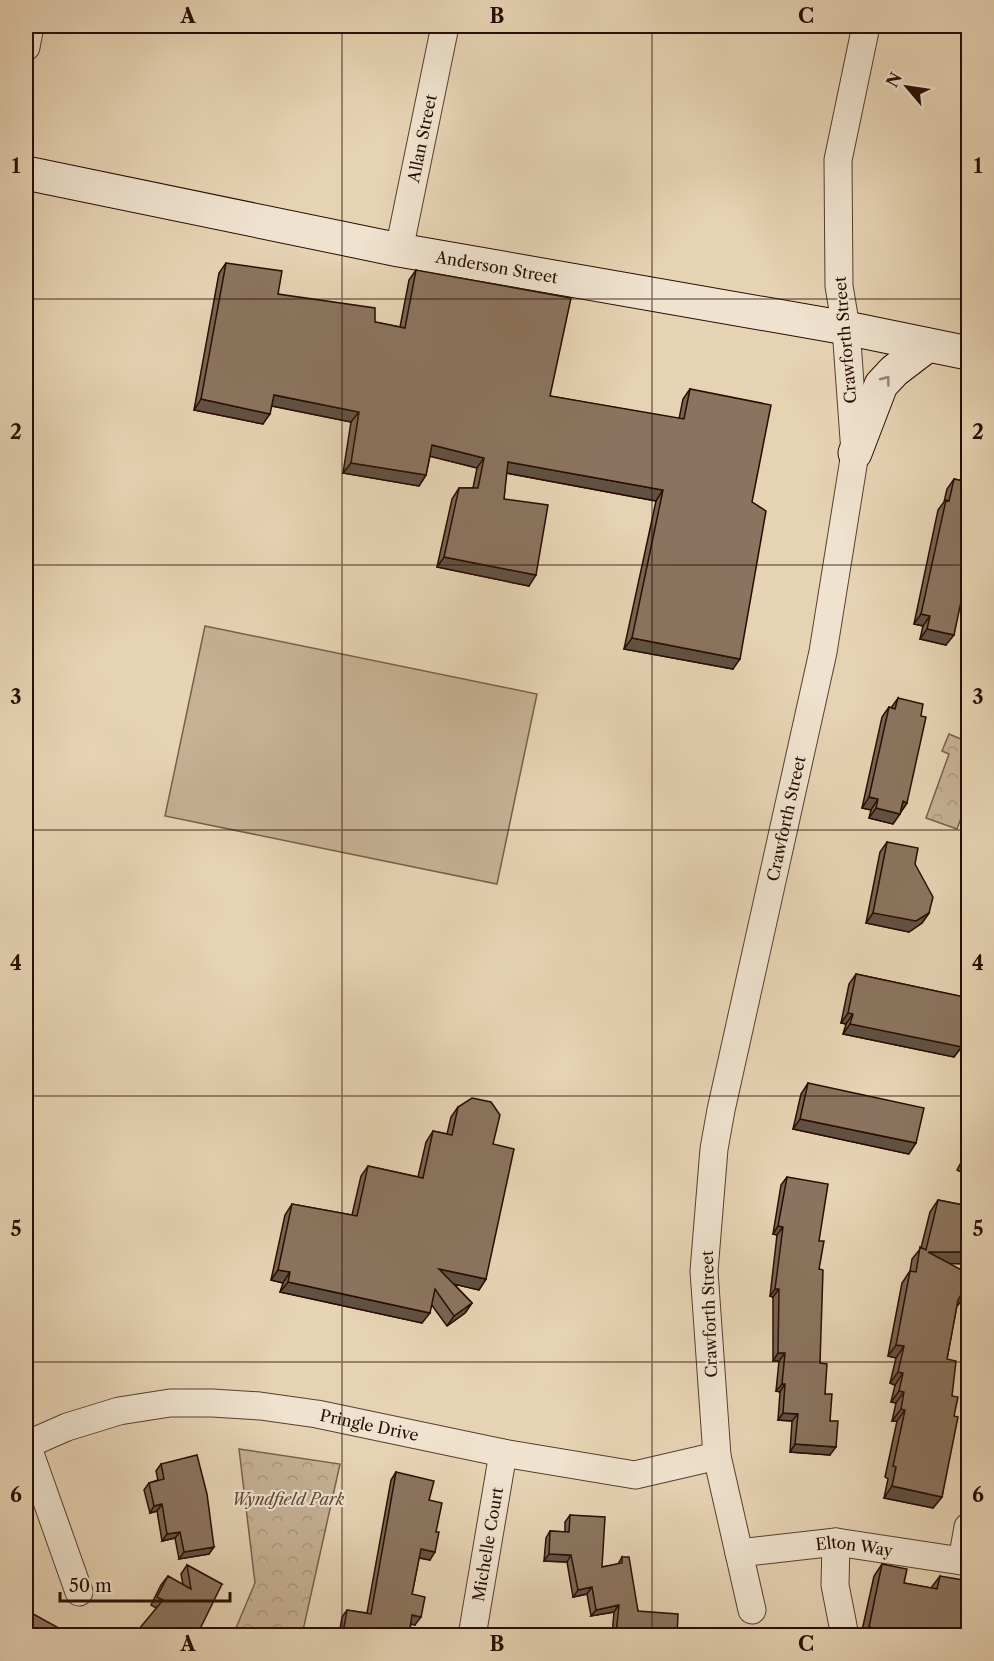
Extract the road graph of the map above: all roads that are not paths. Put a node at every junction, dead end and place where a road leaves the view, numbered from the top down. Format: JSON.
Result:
{"nodes":[{"id":1,"x":30,"y":26,"type":"edge"},
{"id":2,"x":445,"y":26,"type":"edge"},
{"id":3,"x":867,"y":26,"type":"edge"},
{"id":4,"x":26,"y":47,"type":"edge"},
{"id":5,"x":26,"y":173,"type":"edge"},
{"id":6,"x":399,"y":250,"type":"junction"},
{"id":7,"x":846,"y":328,"type":"junction"},
{"id":8,"x":928,"y":345,"type":"junction"},
{"id":9,"x":969,"y":353,"type":"edge"},
{"id":10,"x":855,"y":453,"type":"junction"},
{"id":11,"x":26,"y":1445,"type":"edge"},
{"id":12,"x":502,"y":1453,"type":"junction"},
{"id":13,"x":717,"y":1456,"type":"junction"},
{"id":14,"x":969,"y":1527,"type":"edge"},
{"id":15,"x":836,"y":1542,"type":"junction"},
{"id":16,"x":739,"y":1553,"type":"junction"},
{"id":17,"x":965,"y":1562,"type":"edge"},
{"id":18,"x":79,"y":1592,"type":"dead end"},
{"id":19,"x":752,"y":1610,"type":"dead end"},
{"id":20,"x":472,"y":1635,"type":"edge"},
{"id":21,"x":845,"y":1635,"type":"edge"}],
"edges":[{"from":1,"to":4,"type":"street"},
{"from":2,"to":6,"type":"street","name":"Allan Street"},
{"from":3,"to":7,"type":"street","name":"Crawforth Street"},
{"from":5,"to":6,"type":"main road","name":"Anderson Street"},
{"from":6,"to":7,"type":"main road","name":"Anderson Street"},
{"from":7,"to":8,"type":"main road","name":"Anderson Street"},
{"from":7,"to":10,"type":"street","name":"Crawforth Street"},
{"from":8,"to":9,"type":"main road","name":"Anderson Street"},
{"from":10,"to":8,"type":"main road","one_way":true},
{"from":10,"to":13,"type":"street","name":"Crawforth Street"},
{"from":11,"to":12,"type":"street","name":"Pringle Drive"},
{"from":11,"to":18,"type":"street"},
{"from":12,"to":13,"type":"street","name":"Pringle Drive"},
{"from":12,"to":20,"type":"street","name":"Michelle Court"},
{"from":13,"to":16,"type":"street","name":"Crawforth Street"},
{"from":14,"to":17,"type":"street"},
{"from":15,"to":16,"type":"street","name":"Elton Way"},
{"from":15,"to":17,"type":"street","name":"Elton Way"},
{"from":15,"to":21,"type":"street"},
{"from":16,"to":19,"type":"street","name":"Crawforth Street"}]}
